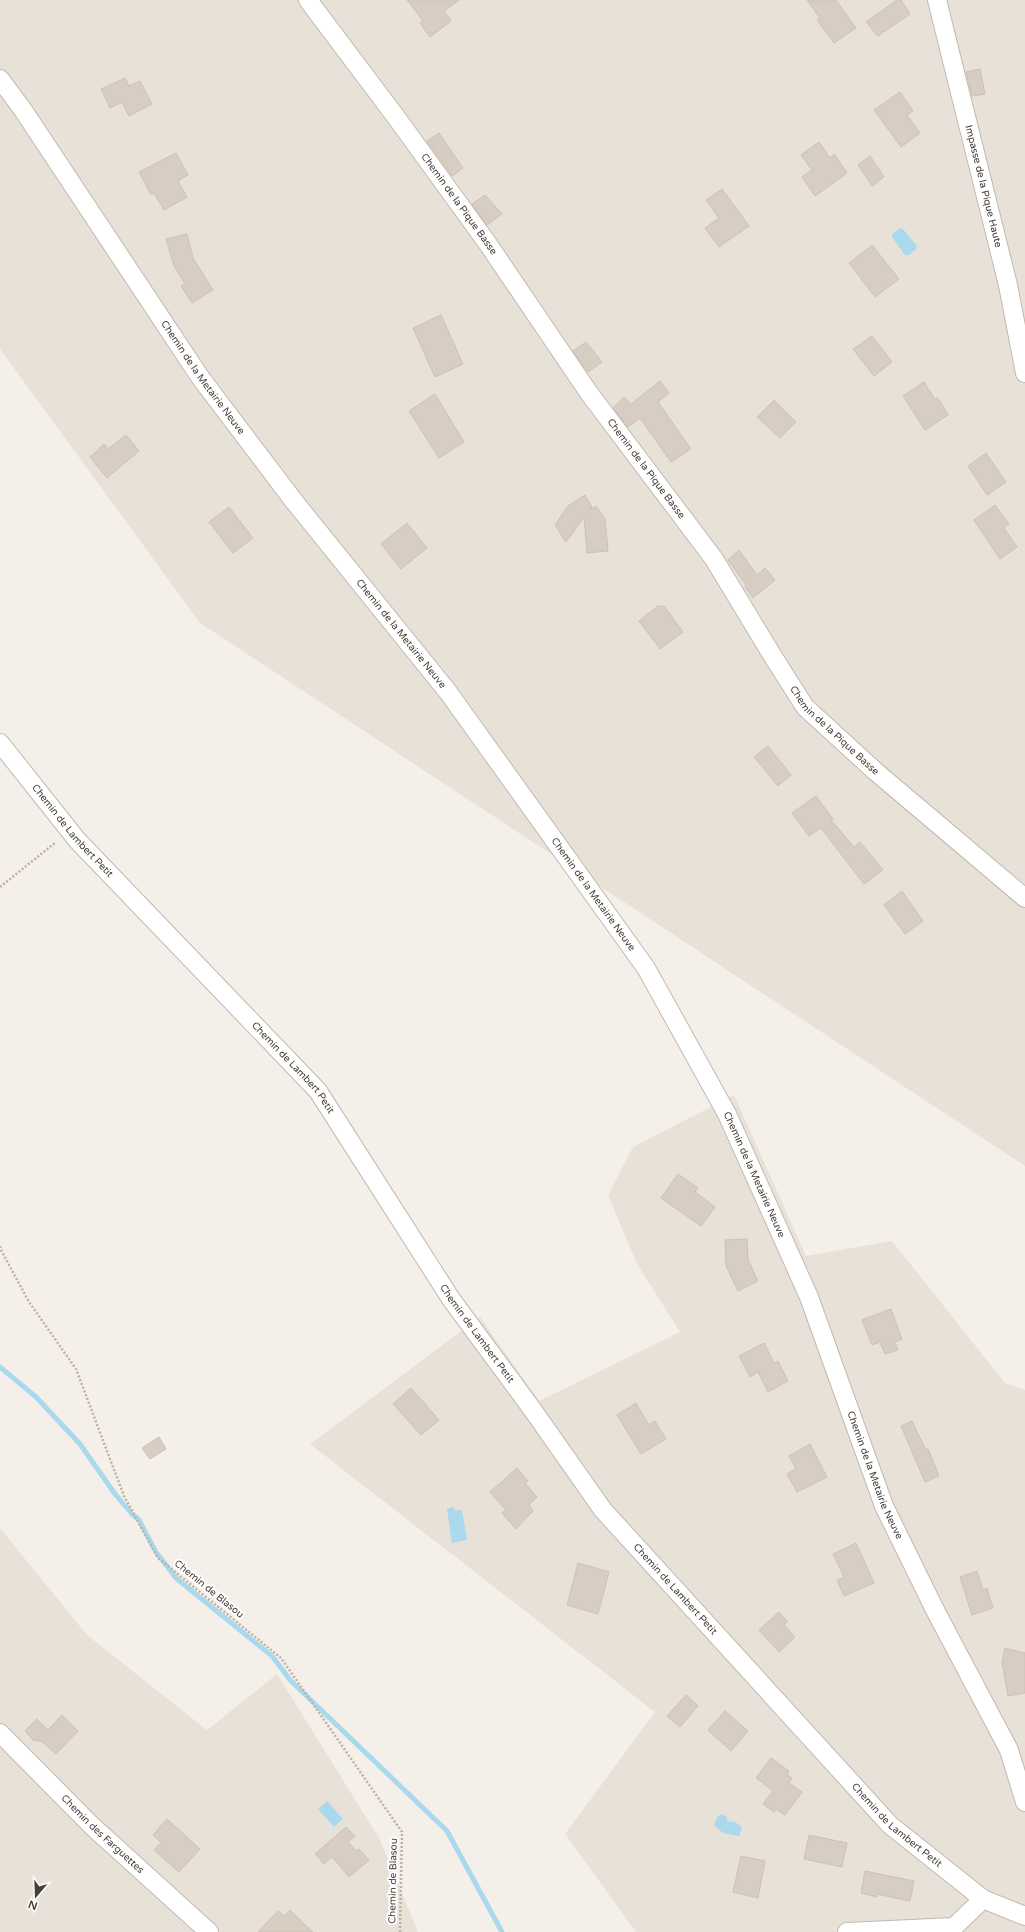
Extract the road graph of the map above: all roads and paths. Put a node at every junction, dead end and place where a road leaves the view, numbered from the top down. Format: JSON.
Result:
{"nodes":[{"id":1,"x":308,"y":0,"type":"edge"},
{"id":2,"x":937,"y":0,"type":"edge"},
{"id":3,"x":0,"y":79,"type":"edge"},
{"id":4,"x":1025,"y":373,"type":"edge"},
{"id":5,"x":0,"y":743,"type":"edge"},
{"id":6,"x":70,"y":831,"type":"junction"},
{"id":7,"x":0,"y":887,"type":"edge"},
{"id":8,"x":1025,"y":898,"type":"edge"},
{"id":9,"x":0,"y":1246,"type":"edge"},
{"id":10,"x":0,"y":1733,"type":"edge"},
{"id":11,"x":1025,"y":1802,"type":"edge"},
{"id":12,"x":983,"y":1899,"type":"junction"},
{"id":13,"x":1025,"y":1916,"type":"edge"},
{"id":14,"x":209,"y":1932,"type":"edge"},
{"id":15,"x":400,"y":1932,"type":"edge"},
{"id":16,"x":847,"y":1932,"type":"edge"}],
"edges":[{"from":1,"to":8,"type":"street","name":"Chemin de la Pique Basse"},
{"from":2,"to":4,"type":"street","name":"Impasse de la Pique Haute"},
{"from":3,"to":11,"type":"street","name":"Chemin de la Metairie Neuve"},
{"from":5,"to":6,"type":"street","name":"Chemin de Lambert Petit"},
{"from":6,"to":7,"type":"path"},
{"from":6,"to":12,"type":"street","name":"Chemin de Lambert Petit"},
{"from":9,"to":15,"type":"path","name":"Chemin de Blasou"},
{"from":10,"to":14,"type":"street","name":"Chemin des Farguettes"},
{"from":12,"to":13,"type":"street","name":"Chemin de Lambert Petit"},
{"from":12,"to":16,"type":"street"}]}
